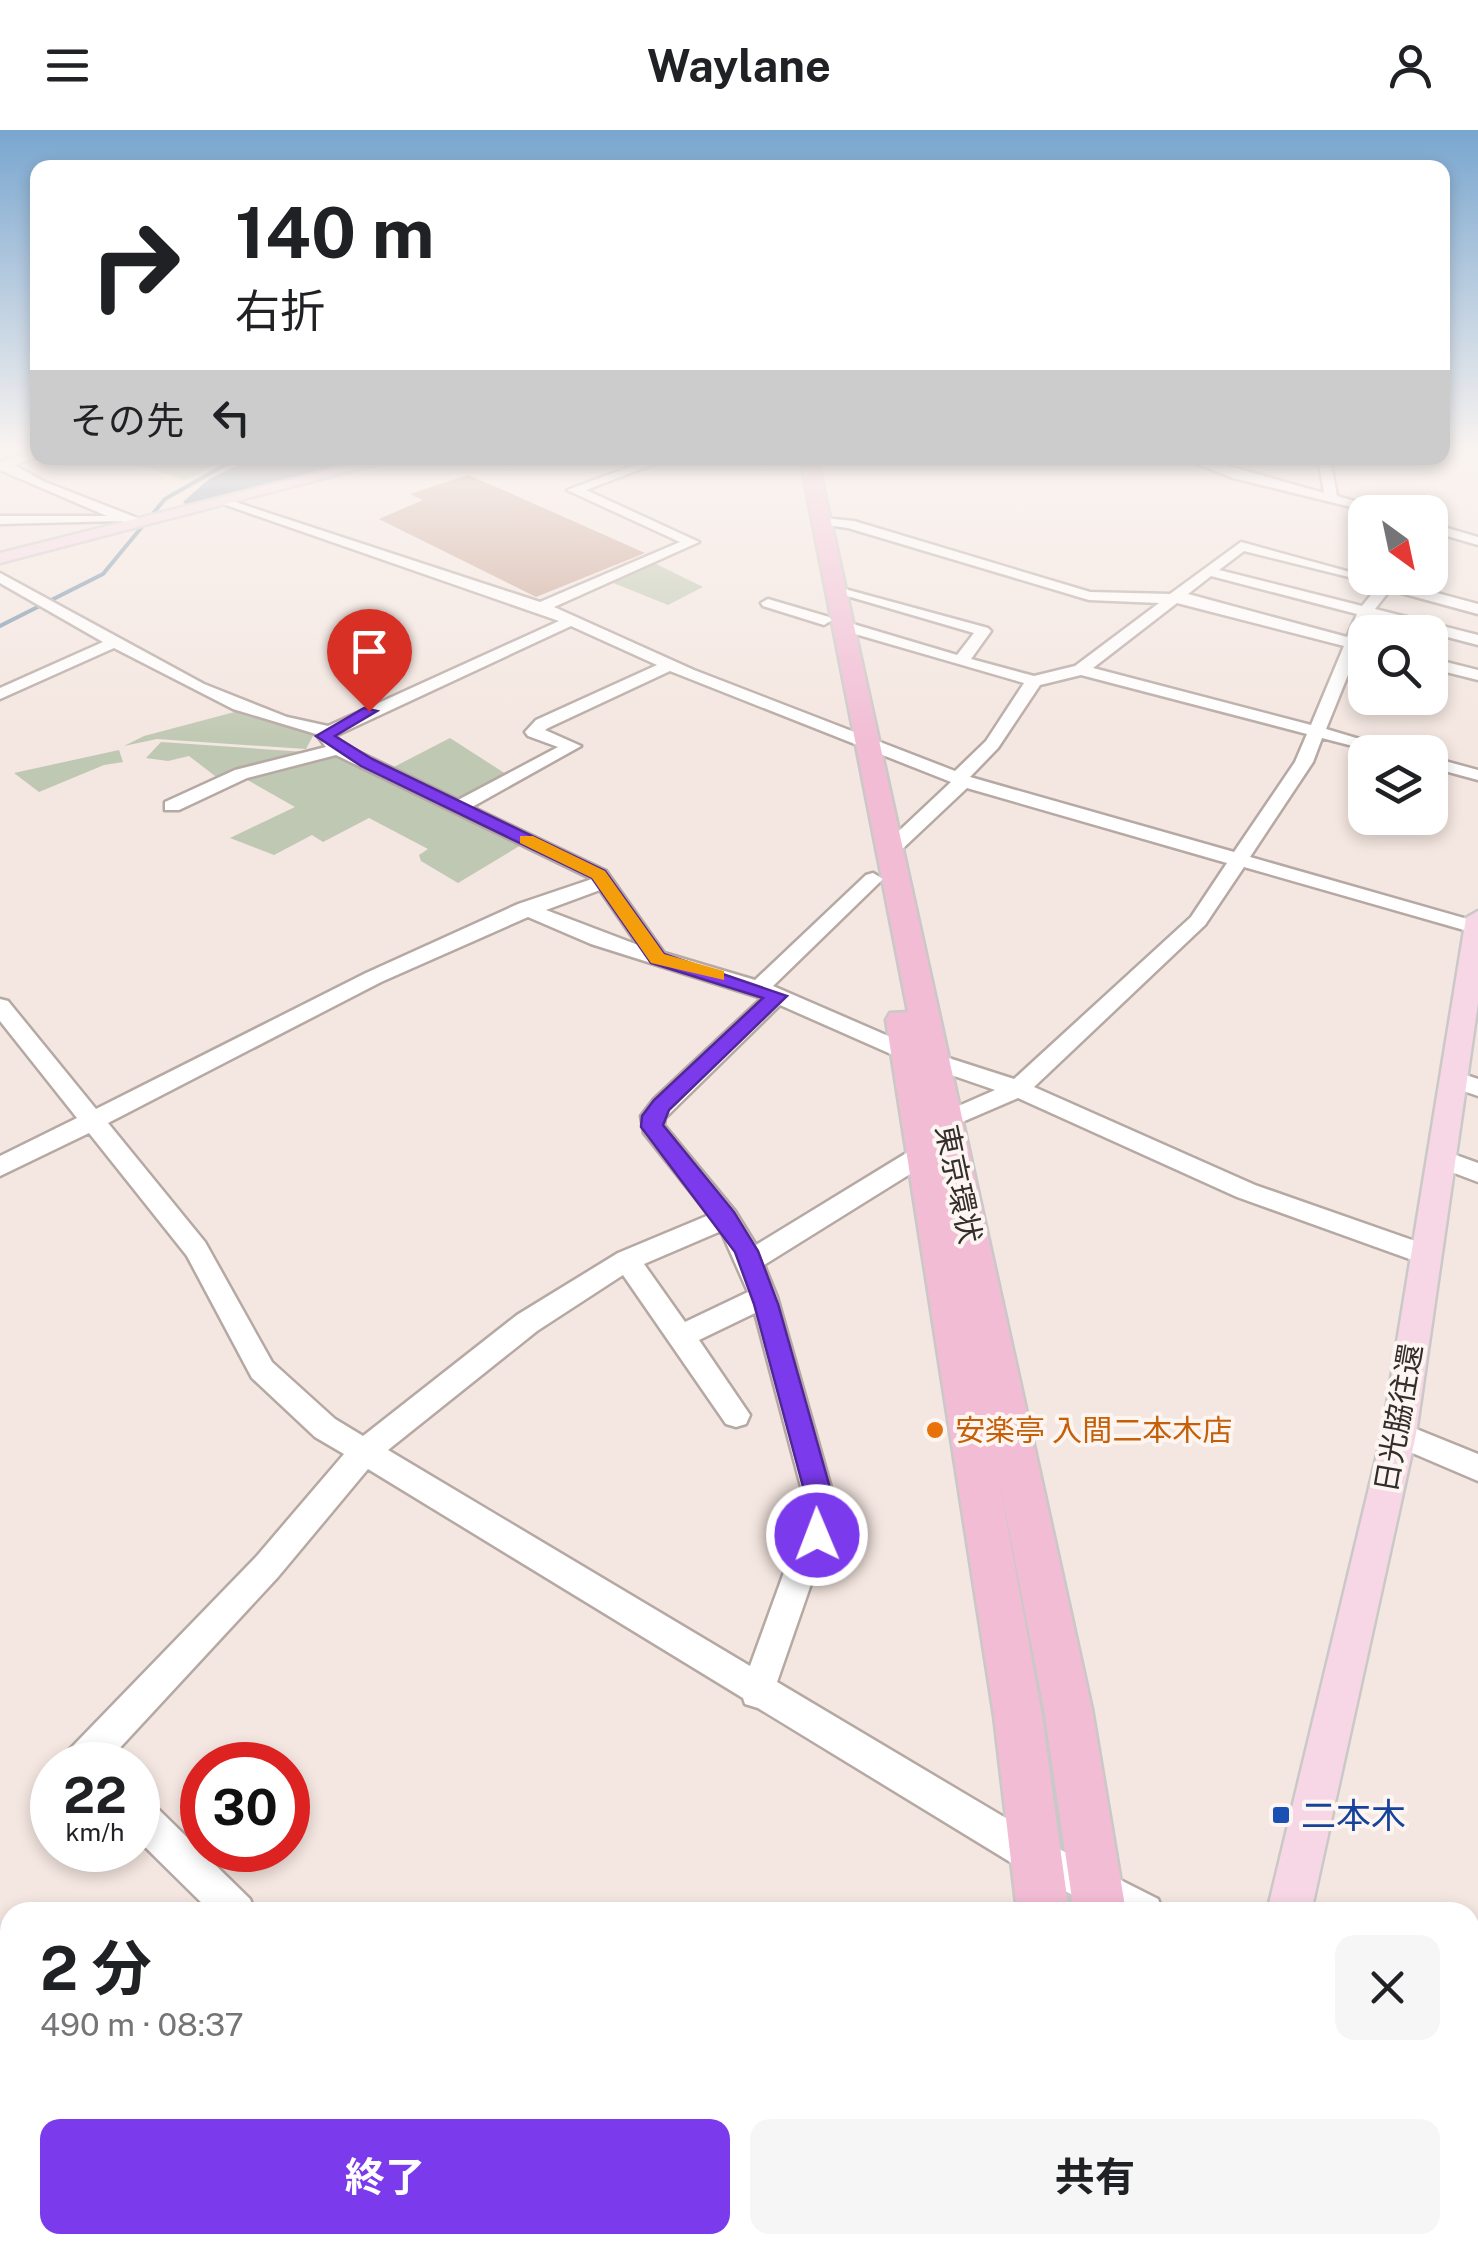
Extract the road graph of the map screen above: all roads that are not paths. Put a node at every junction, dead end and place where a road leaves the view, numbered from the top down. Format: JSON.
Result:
{"nodes":[{"id":1,"x":36,"y":548,"type":"edge"},
{"id":2,"x":359,"y":548,"type":"edge"},
{"id":3,"x":678,"y":548,"type":"edge"},
{"id":4,"x":814,"y":548,"type":"edge"},
{"id":5,"x":825,"y":548,"type":"edge"},
{"id":6,"x":929,"y":548,"type":"edge"},
{"id":7,"x":1238,"y":548,"type":"edge"},
{"id":8,"x":1250,"y":548,"type":"edge"},
{"id":9,"x":0,"y":558,"type":"edge"},
{"id":10,"x":1207,"y":571,"type":"junction"},
{"id":11,"x":1348,"y":572,"type":"edge"},
{"id":12,"x":0,"y":577,"type":"edge"},
{"id":13,"x":835,"y":588,"type":"junction"},
{"id":14,"x":1373,"y":595,"type":"edge"},
{"id":15,"x":1430,"y":595,"type":"edge"},
{"id":16,"x":1172,"y":597,"type":"junction"},
{"id":17,"x":768,"y":603,"type":"dead end"},
{"id":18,"x":541,"y":606,"type":"junction"},
{"id":19,"x":1478,"y":609,"type":"edge"},
{"id":20,"x":1366,"y":611,"type":"junction"},
{"id":21,"x":1365,"y":615,"type":"edge"},
{"id":22,"x":570,"y":621,"type":"junction"},
{"id":23,"x":833,"y":623,"type":"junction"},
{"id":24,"x":1478,"y":640,"type":"edge"},
{"id":25,"x":113,"y":643,"type":"junction"},
{"id":26,"x":1348,"y":643,"type":"edge"},
{"id":27,"x":961,"y":661,"type":"junction"},
{"id":28,"x":670,"y":665,"type":"junction"},
{"id":29,"x":1448,"y":667,"type":"edge"},
{"id":30,"x":1348,"y":669,"type":"edge"},
{"id":31,"x":1081,"y":670,"type":"junction"},
{"id":32,"x":1478,"y":676,"type":"edge"},
{"id":33,"x":1034,"y":681,"type":"junction"},
{"id":34,"x":0,"y":694,"type":"edge"},
{"id":35,"x":326,"y":731,"type":"junction"},
{"id":36,"x":1318,"y":732,"type":"junction"},
{"id":37,"x":1348,"y":740,"type":"edge"},
{"id":38,"x":857,"y":742,"type":"junction"},
{"id":39,"x":338,"y":748,"type":"junction"},
{"id":40,"x":1448,"y":767,"type":"edge"},
{"id":41,"x":1478,"y":775,"type":"edge"},
{"id":42,"x":961,"y":780,"type":"junction"},
{"id":43,"x":172,"y":806,"type":"dead end"},
{"id":44,"x":458,"y":807,"type":"junction"},
{"id":45,"x":1234,"y":862,"type":"junction"},
{"id":46,"x":882,"y":864,"type":"junction"},
{"id":47,"x":603,"y":882,"type":"junction"},
{"id":48,"x":525,"y":908,"type":"junction"},
{"id":49,"x":1478,"y":918,"type":"edge"},
{"id":50,"x":1475,"y":947,"type":"edge"},
{"id":51,"x":658,"y":958,"type":"junction"},
{"id":52,"x":768,"y":992,"type":"junction"},
{"id":53,"x":0,"y":1006,"type":"edge"},
{"id":54,"x":920,"y":1057,"type":"junction"},
{"id":55,"x":1466,"y":1083,"type":"edge"},
{"id":56,"x":1018,"y":1089,"type":"junction"},
{"id":57,"x":92,"y":1123,"type":"junction"},
{"id":58,"x":934,"y":1138,"type":"junction"},
{"id":59,"x":1442,"y":1160,"type":"junction"},
{"id":60,"x":0,"y":1168,"type":"edge"},
{"id":61,"x":1478,"y":1173,"type":"edge"},
{"id":62,"x":726,"y":1218,"type":"junction"},
{"id":63,"x":1426,"y":1255,"type":"junction"},
{"id":64,"x":628,"y":1260,"type":"junction"},
{"id":65,"x":750,"y":1261,"type":"junction"},
{"id":66,"x":764,"y":1297,"type":"junction"},
{"id":67,"x":681,"y":1336,"type":"junction"},
{"id":68,"x":736,"y":1415,"type":"dead end"},
{"id":69,"x":1399,"y":1434,"type":"junction"},
{"id":70,"x":364,"y":1452,"type":"junction"},
{"id":71,"x":1478,"y":1468,"type":"edge"},
{"id":72,"x":757,"y":1692,"type":"junction"},
{"id":73,"x":100,"y":1742,"type":"edge"},
{"id":74,"x":160,"y":1837,"type":"edge"},
{"id":75,"x":1038,"y":1858,"type":"junction"},
{"id":76,"x":1099,"y":1900,"type":"edge"},
{"id":77,"x":227,"y":1902,"type":"edge"},
{"id":78,"x":1042,"y":1902,"type":"edge"},
{"id":79,"x":1291,"y":1902,"type":"edge"}],
"edges":[{"from":1,"to":9,"type":"main road"},
{"from":2,"to":18,"type":"street"},
{"from":3,"to":18,"type":"street"},
{"from":4,"to":23,"type":"highway","name":"東京環状"},
{"from":5,"to":13,"type":"highway","name":"東京環状"},
{"from":6,"to":16,"type":"street"},
{"from":7,"to":10,"type":"street"},
{"from":8,"to":11,"type":"street"},
{"from":10,"to":16,"type":"street"},
{"from":10,"to":20,"type":"street"},
{"from":12,"to":25,"type":"street"},
{"from":13,"to":23,"type":"highway","name":"東京環状"},
{"from":13,"to":27,"type":"street"},
{"from":14,"to":20,"type":"street"},
{"from":15,"to":19,"type":"street"},
{"from":16,"to":26,"type":"street"},
{"from":16,"to":31,"type":"street"},
{"from":17,"to":23,"type":"street"},
{"from":18,"to":22,"type":"street"},
{"from":20,"to":21,"type":"street"},
{"from":20,"to":24,"type":"street"},
{"from":22,"to":28,"type":"street"},
{"from":22,"to":35,"type":"street"},
{"from":23,"to":27,"type":"street"},
{"from":23,"to":38,"type":"highway","name":"東京環状"},
{"from":25,"to":34,"type":"street"},
{"from":25,"to":35,"type":"street"},
{"from":27,"to":33,"type":"street"},
{"from":28,"to":38,"type":"street"},
{"from":28,"to":44,"type":"street"},
{"from":29,"to":32,"type":"street"},
{"from":30,"to":36,"type":"street"},
{"from":31,"to":33,"type":"street"},
{"from":31,"to":36,"type":"street"},
{"from":33,"to":42,"type":"street"},
{"from":35,"to":39,"type":"street"},
{"from":36,"to":37,"type":"street"},
{"from":36,"to":45,"type":"street"},
{"from":38,"to":42,"type":"street"},
{"from":38,"to":46,"type":"highway","name":"東京環状"},
{"from":39,"to":43,"type":"street"},
{"from":39,"to":44,"type":"street"},
{"from":40,"to":41,"type":"street"},
{"from":42,"to":45,"type":"street"},
{"from":42,"to":46,"type":"street"},
{"from":44,"to":47,"type":"street"},
{"from":45,"to":50,"type":"street"},
{"from":45,"to":56,"type":"street"},
{"from":46,"to":52,"type":"street"},
{"from":46,"to":54,"type":"highway","name":"東京環状"},
{"from":47,"to":48,"type":"street"},
{"from":47,"to":51,"type":"street"},
{"from":48,"to":51,"type":"street"},
{"from":48,"to":57,"type":"street"},
{"from":49,"to":50,"type":"main road","name":"日光脇往還"},
{"from":50,"to":55,"type":"main road","name":"日光脇往還"},
{"from":51,"to":52,"type":"street"},
{"from":52,"to":54,"type":"street"},
{"from":52,"to":62,"type":"street"},
{"from":53,"to":57,"type":"street"},
{"from":54,"to":56,"type":"street"},
{"from":54,"to":58,"type":"highway","name":"東京環状"},
{"from":55,"to":59,"type":"main road","name":"日光脇往還"},
{"from":56,"to":58,"type":"street"},
{"from":56,"to":63,"type":"street"},
{"from":57,"to":60,"type":"street"},
{"from":57,"to":70,"type":"street"},
{"from":58,"to":65,"type":"street"},
{"from":58,"to":75,"type":"highway","name":"東京環状"},
{"from":58,"to":76,"type":"highway","name":"東京環状"},
{"from":59,"to":61,"type":"street"},
{"from":59,"to":63,"type":"main road","name":"日光脇往還"},
{"from":62,"to":64,"type":"street"},
{"from":62,"to":65,"type":"street"},
{"from":63,"to":69,"type":"main road","name":"日光脇往還"},
{"from":64,"to":67,"type":"street"},
{"from":64,"to":70,"type":"street"},
{"from":65,"to":66,"type":"street"},
{"from":66,"to":67,"type":"street"},
{"from":66,"to":72,"type":"street"},
{"from":67,"to":68,"type":"street"},
{"from":69,"to":71,"type":"street"},
{"from":69,"to":79,"type":"main road","name":"日光脇往還"},
{"from":70,"to":72,"type":"street"},
{"from":70,"to":73,"type":"street"},
{"from":72,"to":75,"type":"street"},
{"from":74,"to":77,"type":"street"},
{"from":75,"to":76,"type":"street"},
{"from":75,"to":78,"type":"highway","name":"東京環状"}]}
